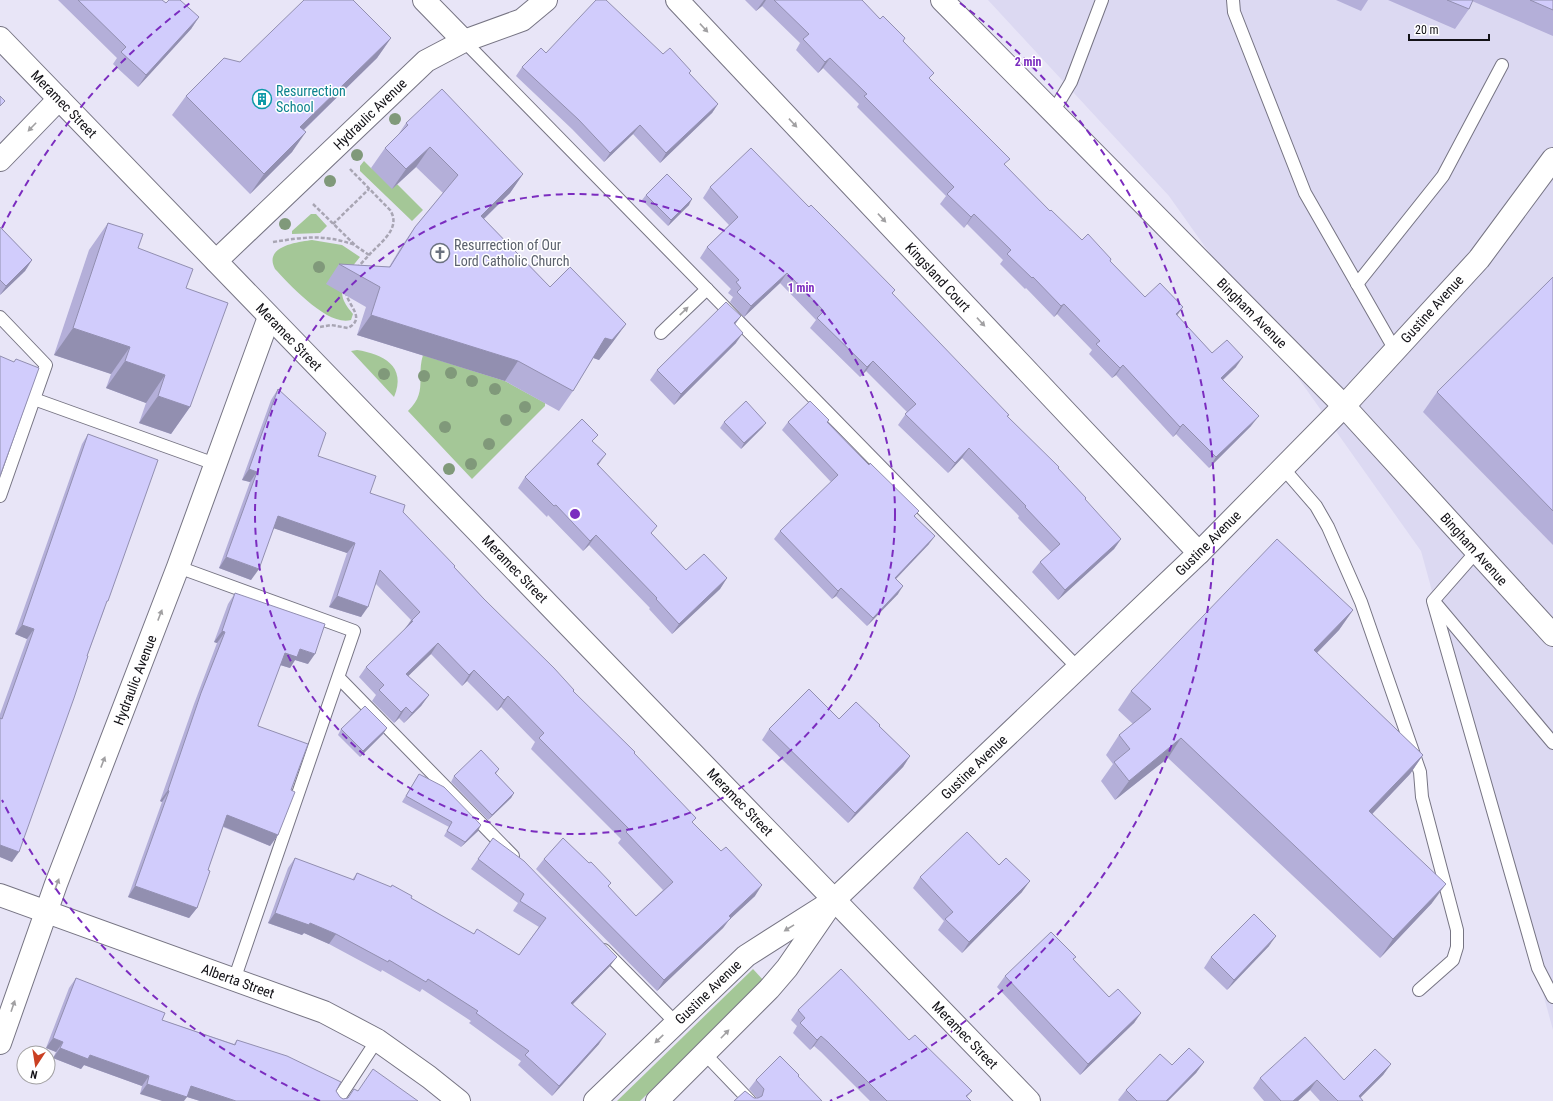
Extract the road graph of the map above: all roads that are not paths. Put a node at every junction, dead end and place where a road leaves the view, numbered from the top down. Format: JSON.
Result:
{"nodes":[{"id":1,"x":424,"y":0,"type":"edge"},
{"id":2,"x":546,"y":0,"type":"edge"},
{"id":3,"x":677,"y":0,"type":"edge"},
{"id":4,"x":942,"y":0,"type":"edge"},
{"id":5,"x":1102,"y":0,"type":"edge"},
{"id":6,"x":1233,"y":0,"type":"edge"},
{"id":7,"x":0,"y":38,"type":"edge"},
{"id":8,"x":464,"y":41,"type":"junction"},
{"id":9,"x":1502,"y":66,"type":"dead end"},
{"id":10,"x":59,"y":99,"type":"junction"},
{"id":11,"x":1052,"y":112,"type":"junction"},
{"id":12,"x":1553,"y":159,"type":"edge"},
{"id":13,"x":0,"y":160,"type":"edge"},
{"id":14,"x":216,"y":261,"type":"junction"},
{"id":15,"x":1357,"y":284,"type":"junction"},
{"id":16,"x":707,"y":290,"type":"junction"},
{"id":17,"x":0,"y":317,"type":"edge"},
{"id":18,"x":269,"y":317,"type":"junction"},
{"id":19,"x":661,"y":333,"type":"dead end"},
{"id":20,"x":1395,"y":350,"type":"junction"},
{"id":21,"x":34,"y":399,"type":"junction"},
{"id":22,"x":1344,"y":406,"type":"junction"},
{"id":23,"x":215,"y":464,"type":"junction"},
{"id":24,"x":1283,"y":468,"type":"junction"},
{"id":25,"x":0,"y":496,"type":"edge"},
{"id":26,"x":1476,"y":552,"type":"junction"},
{"id":27,"x":1199,"y":553,"type":"junction"},
{"id":28,"x":178,"y":567,"type":"junction"},
{"id":29,"x":1434,"y":601,"type":"junction"},
{"id":30,"x":1553,"y":635,"type":"edge"},
{"id":31,"x":1078,"y":668,"type":"junction"},
{"id":32,"x":338,"y":678,"type":"junction"},
{"id":33,"x":1553,"y":743,"type":"edge"},
{"id":34,"x":522,"y":866,"type":"edge"},
{"id":35,"x":0,"y":895,"type":"edge"},
{"id":36,"x":834,"y":900,"type":"junction"},
{"id":37,"x":47,"y":912,"type":"junction"},
{"id":38,"x":594,"y":940,"type":"edge"},
{"id":39,"x":234,"y":980,"type":"junction"},
{"id":40,"x":1419,"y":990,"type":"dead end"},
{"id":41,"x":1553,"y":997,"type":"edge"},
{"id":42,"x":676,"y":1023,"type":"junction"},
{"id":43,"x":377,"y":1040,"type":"junction"},
{"id":44,"x":0,"y":1043,"type":"edge"},
{"id":45,"x":705,"y":1054,"type":"junction"},
{"id":46,"x":337,"y":1101,"type":"edge"},
{"id":47,"x":459,"y":1101,"type":"edge"},
{"id":48,"x":595,"y":1101,"type":"edge"},
{"id":49,"x":657,"y":1101,"type":"edge"},
{"id":50,"x":750,"y":1101,"type":"edge"},
{"id":51,"x":1029,"y":1101,"type":"edge"}],
"edges":[{"from":1,"to":8,"type":"street"},
{"from":2,"to":8,"type":"street","name":"Hydraulic Avenue"},
{"from":3,"to":27,"type":"street","name":"Kingsland Court","one_way":true},
{"from":4,"to":11,"type":"street","name":"Bingham Avenue"},
{"from":5,"to":11,"type":"lane"},
{"from":6,"to":15,"type":"lane"},
{"from":7,"to":10,"type":"street","name":"Meramec Street"},
{"from":8,"to":14,"type":"street","name":"Hydraulic Avenue"},
{"from":8,"to":16,"type":"lane"},
{"from":9,"to":15,"type":"lane"},
{"from":10,"to":13,"type":"street","one_way":true},
{"from":10,"to":14,"type":"street","name":"Meramec Street"},
{"from":11,"to":22,"type":"street","name":"Bingham Avenue"},
{"from":12,"to":20,"type":"street","name":"Gustine Avenue"},
{"from":14,"to":18,"type":"street","name":"Meramec Street"},
{"from":15,"to":20,"type":"lane"},
{"from":19,"to":16,"type":"lane","one_way":true},
{"from":16,"to":31,"type":"lane"},
{"from":17,"to":21,"type":"lane"},
{"from":18,"to":23,"type":"street","name":"Hydraulic Avenue"},
{"from":18,"to":36,"type":"street","name":"Meramec Street"},
{"from":20,"to":22,"type":"street","name":"Gustine Avenue"},
{"from":21,"to":23,"type":"lane"},
{"from":21,"to":25,"type":"lane"},
{"from":22,"to":24,"type":"street","name":"Gustine Avenue"},
{"from":22,"to":26,"type":"street","name":"Bingham Avenue"},
{"from":23,"to":28,"type":"street","name":"Hydraulic Avenue"},
{"from":24,"to":27,"type":"street","name":"Gustine Avenue"},
{"from":24,"to":40,"type":"lane"},
{"from":26,"to":29,"type":"lane"},
{"from":26,"to":30,"type":"street","name":"Bingham Avenue"},
{"from":27,"to":31,"type":"street","name":"Gustine Avenue"},
{"from":28,"to":32,"type":"lane"},
{"from":37,"to":28,"type":"street","name":"Hydraulic Avenue","one_way":true},
{"from":29,"to":33,"type":"lane"},
{"from":29,"to":41,"type":"lane"},
{"from":31,"to":36,"type":"street","name":"Gustine Avenue"},
{"from":32,"to":34,"type":"lane"},
{"from":32,"to":39,"type":"lane"},
{"from":35,"to":37,"type":"street","name":"Alberta Street"},
{"from":36,"to":42,"type":"street","name":"Gustine Avenue","one_way":true},
{"from":45,"to":36,"type":"street","name":"Gustine Avenue","one_way":true},
{"from":36,"to":51,"type":"street","name":"Meramec Street"},
{"from":37,"to":39,"type":"street","name":"Alberta Street"},
{"from":44,"to":37,"type":"street","name":"Hydraulic Avenue","one_way":true},
{"from":38,"to":42,"type":"lane"},
{"from":39,"to":43,"type":"street","name":"Alberta Street"},
{"from":42,"to":48,"type":"street","name":"Gustine Avenue","one_way":true},
{"from":43,"to":46,"type":"lane"},
{"from":43,"to":47,"type":"street","name":"Alberta Street"},
{"from":45,"to":49,"type":"street","name":"Gustine Avenue"},
{"from":45,"to":50,"type":"lane"}]}
